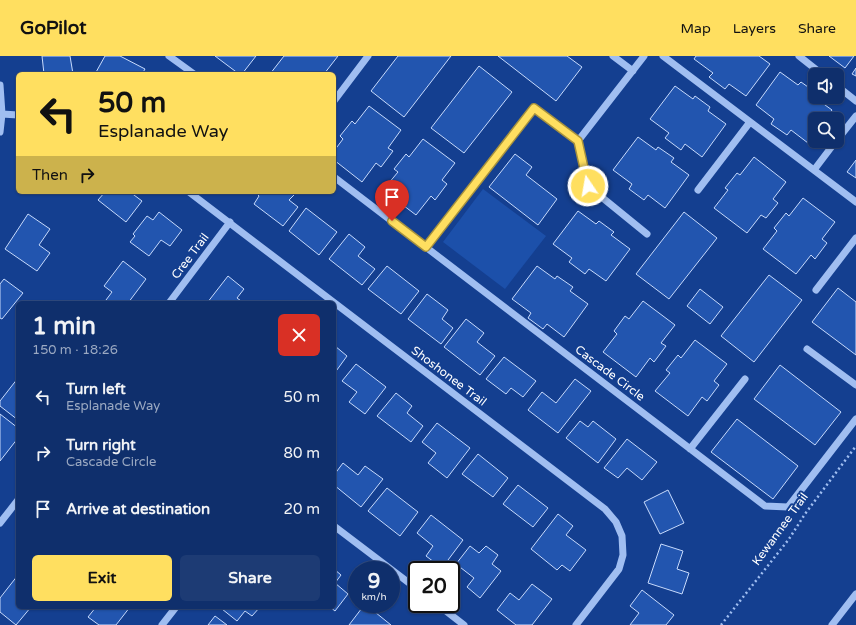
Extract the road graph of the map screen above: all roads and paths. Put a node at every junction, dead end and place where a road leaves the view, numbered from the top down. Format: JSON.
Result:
{"nodes":[{"id":1,"x":368,"y":56,"type":"edge"},
{"id":2,"x":613,"y":56,"type":"edge"},
{"id":3,"x":644,"y":56,"type":"edge"},
{"id":4,"x":663,"y":56,"type":"edge"},
{"id":5,"x":798,"y":56,"type":"edge"},
{"id":6,"x":172,"y":57,"type":"edge"},
{"id":7,"x":814,"y":68,"type":"edge"},
{"id":8,"x":633,"y":71,"type":"junction"},
{"id":9,"x":191,"y":72,"type":"edge"},
{"id":10,"x":0,"y":85,"type":"edge"},
{"id":11,"x":844,"y":91,"type":"edge"},
{"id":12,"x":336,"y":98,"type":"edge"},
{"id":13,"x":856,"y":100,"type":"edge"},
{"id":14,"x":2,"y":114,"type":"junction"},
{"id":15,"x":16,"y":115,"type":"edge"},
{"id":16,"x":856,"y":116,"type":"edge"},
{"id":17,"x":750,"y":122,"type":"junction"},
{"id":18,"x":0,"y":132,"type":"edge"},
{"id":19,"x":844,"y":132,"type":"edge"},
{"id":20,"x":578,"y":141,"type":"junction"},
{"id":21,"x":831,"y":148,"type":"edge"},
{"id":22,"x":814,"y":170,"type":"junction"},
{"id":23,"x":336,"y":180,"type":"edge"},
{"id":24,"x":698,"y":190,"type":"dead end"},
{"id":25,"x":191,"y":194,"type":"edge"},
{"id":26,"x":856,"y":202,"type":"edge"},
{"id":27,"x":230,"y":222,"type":"junction"},
{"id":28,"x":647,"y":234,"type":"dead end"},
{"id":29,"x":856,"y":238,"type":"edge"},
{"id":30,"x":426,"y":247,"type":"junction"},
{"id":31,"x":816,"y":290,"type":"dead end"},
{"id":32,"x":170,"y":301,"type":"edge"},
{"id":33,"x":333,"y":301,"type":"edge"},
{"id":34,"x":336,"y":303,"type":"edge"},
{"id":35,"x":807,"y":349,"type":"dead end"},
{"id":36,"x":744,"y":378,"type":"dead end"},
{"id":37,"x":856,"y":385,"type":"edge"},
{"id":38,"x":856,"y":419,"type":"edge"},
{"id":39,"x":856,"y":446,"type":"edge"},
{"id":40,"x":690,"y":448,"type":"junction"},
{"id":41,"x":16,"y":503,"type":"edge"},
{"id":42,"x":0,"y":523,"type":"edge"},
{"id":43,"x":336,"y":528,"type":"edge"},
{"id":44,"x":408,"y":582,"type":"edge"},
{"id":45,"x":856,"y":594,"type":"edge"},
{"id":46,"x":174,"y":609,"type":"edge"},
{"id":47,"x":449,"y":613,"type":"edge"},
{"id":48,"x":162,"y":625,"type":"edge"},
{"id":49,"x":464,"y":625,"type":"edge"},
{"id":50,"x":576,"y":625,"type":"edge"},
{"id":51,"x":721,"y":625,"type":"edge"},
{"id":52,"x":832,"y":625,"type":"edge"}],
"edges":[{"from":1,"to":12,"type":"street"},
{"from":2,"to":8,"type":"street"},
{"from":3,"to":8,"type":"street"},
{"from":4,"to":17,"type":"street"},
{"from":5,"to":7,"type":"street"},
{"from":6,"to":9,"type":"street"},
{"from":8,"to":20,"type":"street"},
{"from":10,"to":14,"type":"street"},
{"from":11,"to":13,"type":"street"},
{"from":14,"to":15,"type":"street"},
{"from":14,"to":18,"type":"street"},
{"from":16,"to":19,"type":"street"},
{"from":17,"to":22,"type":"street"},
{"from":17,"to":24,"type":"street"},
{"from":20,"to":28,"type":"street"},
{"from":20,"to":30,"type":"street"},
{"from":21,"to":22,"type":"street"},
{"from":22,"to":26,"type":"street"},
{"from":23,"to":30,"type":"street","name":"Cascade Circle"},
{"from":25,"to":27,"type":"street","name":"Shoshonee Trail"},
{"from":27,"to":32,"type":"street","name":"Cree Trail"},
{"from":27,"to":33,"type":"street","name":"Shoshonee Trail"},
{"from":29,"to":31,"type":"street"},
{"from":30,"to":40,"type":"street","name":"Cascade Circle"},
{"from":34,"to":50,"type":"street","name":"Shoshonee Trail"},
{"from":35,"to":37,"type":"street"},
{"from":36,"to":40,"type":"street"},
{"from":38,"to":40,"type":"street","name":"Cascade Circle"},
{"from":39,"to":51,"type":"path","name":"Kewannee Trail"},
{"from":41,"to":42,"type":"street"},
{"from":43,"to":44,"type":"street"},
{"from":45,"to":52,"type":"street"},
{"from":46,"to":48,"type":"street"},
{"from":47,"to":49,"type":"street"}]}
